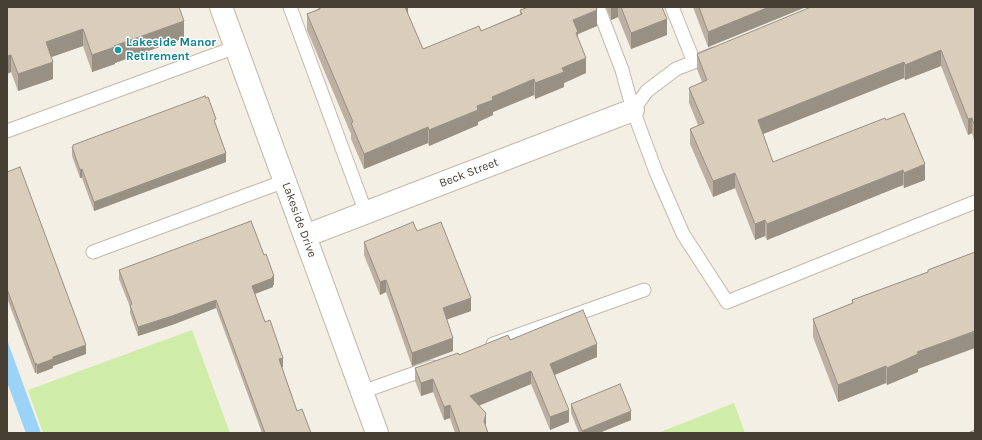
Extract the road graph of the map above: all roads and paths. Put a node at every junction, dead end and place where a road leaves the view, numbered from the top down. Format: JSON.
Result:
{"nodes":[{"id":1,"x":221,"y":7,"type":"edge"},
{"id":2,"x":290,"y":7,"type":"edge"},
{"id":3,"x":598,"y":7,"type":"edge"},
{"id":4,"x":672,"y":7,"type":"edge"},
{"id":5,"x":236,"y":47,"type":"junction"},
{"id":6,"x":722,"y":51,"type":"edge"},
{"id":7,"x":694,"y":62,"type":"junction"},
{"id":8,"x":633,"y":110,"type":"junction"},
{"id":9,"x":7,"y":131,"type":"edge"},
{"id":10,"x":285,"y":181,"type":"junction"},
{"id":11,"x":975,"y":202,"type":"edge"},
{"id":12,"x":366,"y":213,"type":"junction"},
{"id":13,"x":305,"y":236,"type":"junction"},
{"id":14,"x":94,"y":252,"type":"dead end"},
{"id":15,"x":644,"y":290,"type":"dead end"},
{"id":16,"x":481,"y":349,"type":"edge"},
{"id":17,"x":444,"y":362,"type":"edge"},
{"id":18,"x":362,"y":392,"type":"junction"},
{"id":19,"x":377,"y":433,"type":"edge"}],
"edges":[{"from":1,"to":5,"type":"street","name":"Lakeside Drive"},
{"from":2,"to":12,"type":"lane"},
{"from":3,"to":8,"type":"lane"},
{"from":4,"to":7,"type":"lane"},
{"from":5,"to":9,"type":"lane"},
{"from":5,"to":10,"type":"street","name":"Lakeside Drive"},
{"from":6,"to":7,"type":"lane"},
{"from":7,"to":8,"type":"lane"},
{"from":8,"to":11,"type":"lane"},
{"from":8,"to":12,"type":"street","name":"Beck Street"},
{"from":10,"to":13,"type":"street","name":"Lakeside Drive"},
{"from":10,"to":14,"type":"lane"},
{"from":12,"to":13,"type":"street","name":"Beck Street"},
{"from":13,"to":18,"type":"street","name":"Lakeside Drive"},
{"from":15,"to":16,"type":"lane"},
{"from":17,"to":18,"type":"lane"},
{"from":18,"to":19,"type":"street","name":"Lakeside Drive"}]}
